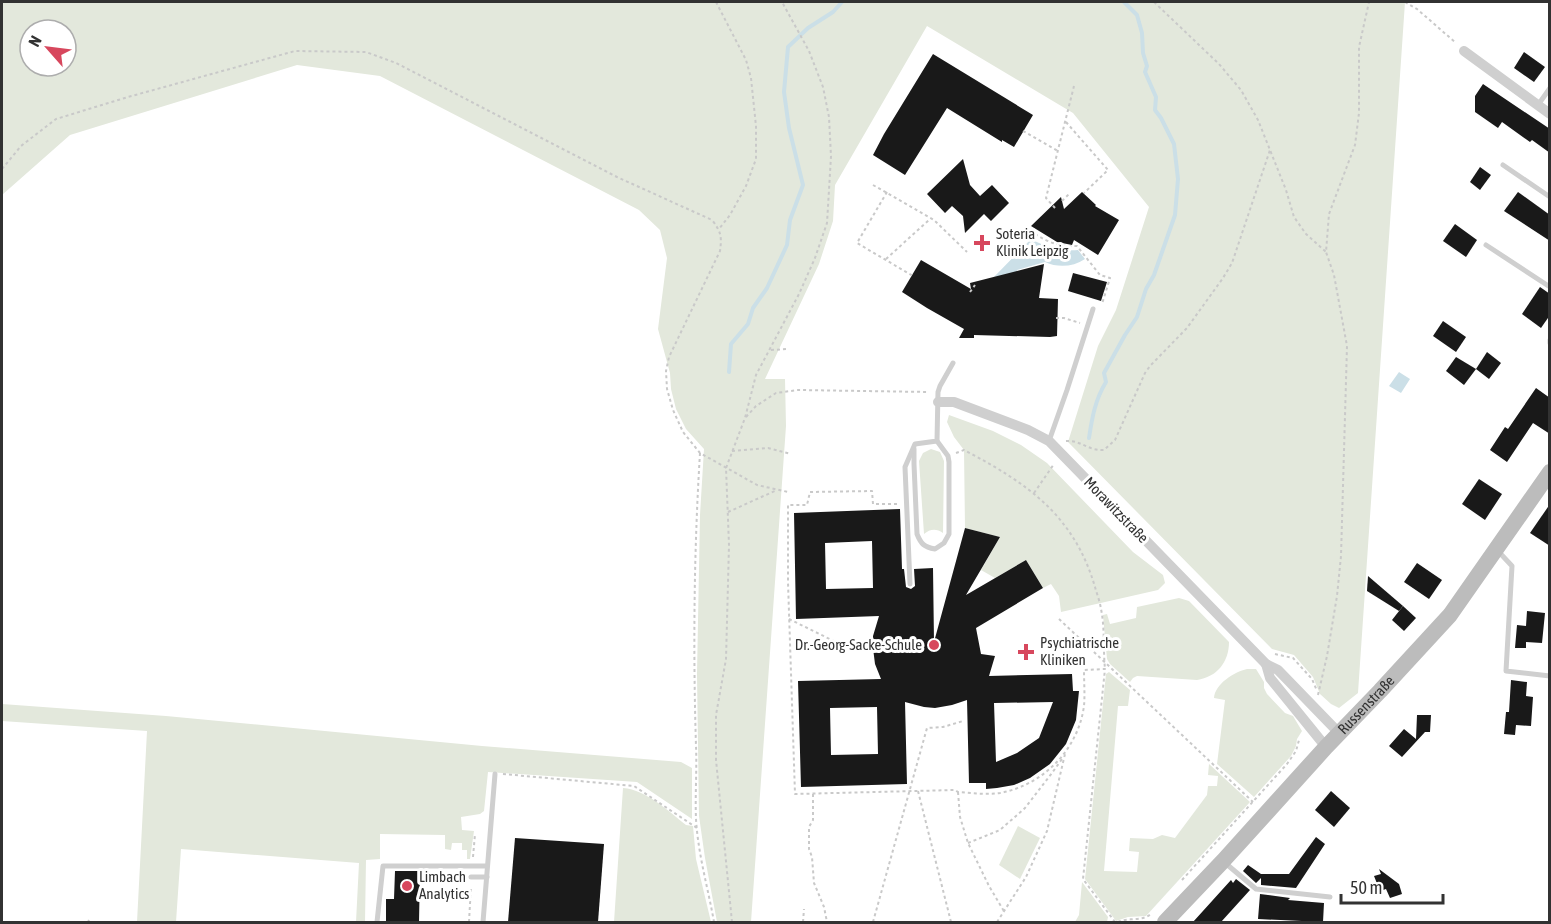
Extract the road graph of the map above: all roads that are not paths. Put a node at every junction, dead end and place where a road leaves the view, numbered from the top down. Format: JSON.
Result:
{"nodes":[{"id":1,"x":1464,"y":51,"type":"road end"},
{"id":2,"x":1550,"y":88,"type":"edge"},
{"id":3,"x":1538,"y":105,"type":"junction"},
{"id":4,"x":1550,"y":114,"type":"edge"},
{"id":5,"x":1503,"y":165,"type":"dead end"},
{"id":6,"x":1550,"y":197,"type":"edge"},
{"id":7,"x":1485,"y":245,"type":"dead end"},
{"id":8,"x":1550,"y":286,"type":"edge"},
{"id":9,"x":1093,"y":309,"type":"road end"},
{"id":10,"x":953,"y":363,"type":"dead end"},
{"id":11,"x":938,"y":397,"type":"junction"},
{"id":12,"x":937,"y":441,"type":"junction"},
{"id":13,"x":1049,"y":441,"type":"junction"},
{"id":14,"x":915,"y":444,"type":"junction"},
{"id":15,"x":1550,"y":472,"type":"edge"},
{"id":16,"x":1496,"y":550,"type":"junction"},
{"id":17,"x":910,"y":584,"type":"dead end"},
{"id":18,"x":1266,"y":664,"type":"junction"},
{"id":19,"x":1550,"y":676,"type":"edge"},
{"id":20,"x":1339,"y":733,"type":"junction"},
{"id":21,"x":1326,"y":747,"type":"junction"},
{"id":22,"x":495,"y":774,"type":"road end"},
{"id":23,"x":1223,"y":861,"type":"junction"},
{"id":24,"x":488,"y":866,"type":"junction"},
{"id":25,"x":471,"y":877,"type":"road end"},
{"id":26,"x":487,"y":877,"type":"junction"},
{"id":27,"x":1330,"y":897,"type":"dead end"},
{"id":28,"x":1159,"y":917,"type":"edge"},
{"id":29,"x":377,"y":922,"type":"edge"},
{"id":30,"x":483,"y":922,"type":"edge"}],
"edges":[{"from":1,"to":3,"type":"street"},
{"from":2,"to":3,"type":"lane"},
{"from":3,"to":4,"type":"street"},
{"from":5,"to":6,"type":"lane"},
{"from":7,"to":8,"type":"lane"},
{"from":9,"to":13,"type":"lane"},
{"from":10,"to":11,"type":"lane"},
{"from":11,"to":12,"type":"lane"},
{"from":11,"to":13,"type":"street","name":"Morawitzstraße"},
{"from":12,"to":14,"type":"lane"},
{"from":12,"to":14,"type":"lane"},
{"from":13,"to":18,"type":"street","name":"Morawitzstraße"},
{"from":14,"to":17,"type":"lane"},
{"from":15,"to":16,"type":"street","name":"Russenstraße"},
{"from":16,"to":19,"type":"lane"},
{"from":16,"to":20,"type":"street","name":"Russenstraße"},
{"from":18,"to":20,"type":"street","name":"Morawitzstraße"},
{"from":18,"to":21,"type":"street","name":"Morawitzstraße"},
{"from":20,"to":21,"type":"street","name":"Russenstraße"},
{"from":21,"to":23,"type":"street","name":"Russenstraße"},
{"from":22,"to":24,"type":"lane"},
{"from":23,"to":27,"type":"lane"},
{"from":23,"to":28,"type":"street","name":"Russenstraße"},
{"from":24,"to":26,"type":"lane"},
{"from":24,"to":29,"type":"lane"},
{"from":25,"to":26,"type":"lane"},
{"from":26,"to":30,"type":"lane"}]}
